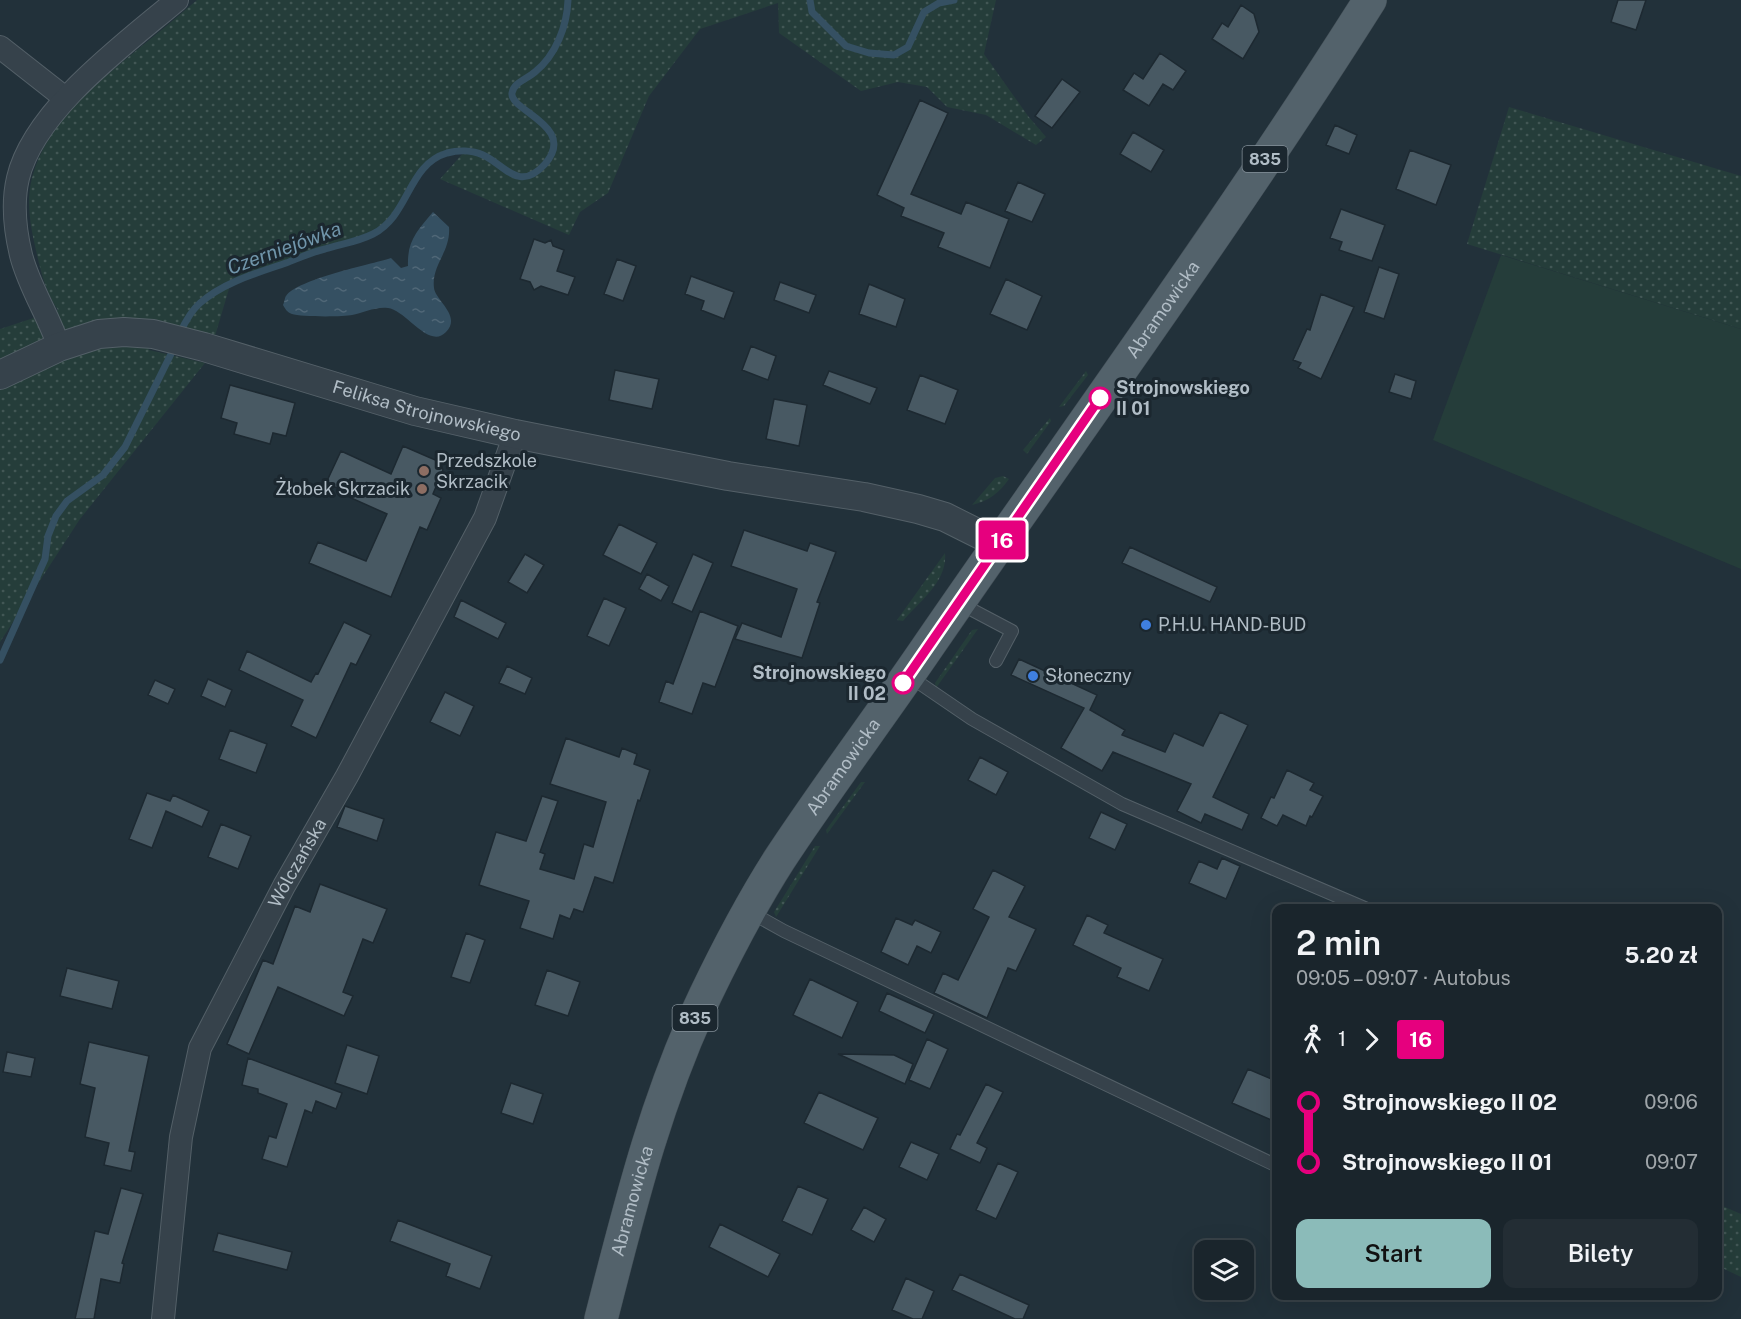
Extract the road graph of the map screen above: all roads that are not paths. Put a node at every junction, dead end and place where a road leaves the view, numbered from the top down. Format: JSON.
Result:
{"nodes":[{"id":1,"x":177,"y":0,"type":"edge"},
{"id":2,"x":1370,"y":0,"type":"edge"},
{"id":3,"x":0,"y":47,"type":"edge"},
{"id":4,"x":65,"y":98,"type":"junction"},
{"id":5,"x":59,"y":347,"type":"junction"},
{"id":6,"x":0,"y":375,"type":"edge"},
{"id":7,"x":514,"y":434,"type":"junction"},
{"id":8,"x":999,"y":544,"type":"junction"},
{"id":9,"x":958,"y":603,"type":"junction"},
{"id":10,"x":996,"y":661,"type":"dead end"},
{"id":11,"x":908,"y":675,"type":"junction"},
{"id":12,"x":1355,"y":904,"type":"edge"},
{"id":13,"x":749,"y":912,"type":"junction"},
{"id":14,"x":1272,"y":1164,"type":"edge"},
{"id":15,"x":163,"y":1319,"type":"edge"},
{"id":16,"x":601,"y":1319,"type":"edge"}],
"edges":[{"from":1,"to":4,"type":"street"},
{"from":2,"to":8,"type":"main road","name":"Abramowicka","number":"835"},
{"from":3,"to":4,"type":"street"},
{"from":4,"to":5,"type":"street"},
{"from":5,"to":6,"type":"street","name":"Feliksa Strojnowskiego"},
{"from":5,"to":7,"type":"street","name":"Feliksa Strojnowskiego"},
{"from":7,"to":8,"type":"street","name":"Feliksa Strojnowskiego"},
{"from":7,"to":15,"type":"street","name":"Wólczańska"},
{"from":8,"to":9,"type":"main road","name":"Abramowicka","number":"835"},
{"from":9,"to":10,"type":"lane"},
{"from":9,"to":11,"type":"main road","name":"Abramowicka","number":"835"},
{"from":11,"to":12,"type":"lane"},
{"from":11,"to":13,"type":"main road","name":"Abramowicka","number":"835"},
{"from":13,"to":14,"type":"lane"},
{"from":13,"to":16,"type":"main road","name":"Abramowicka","number":"835"}]}
